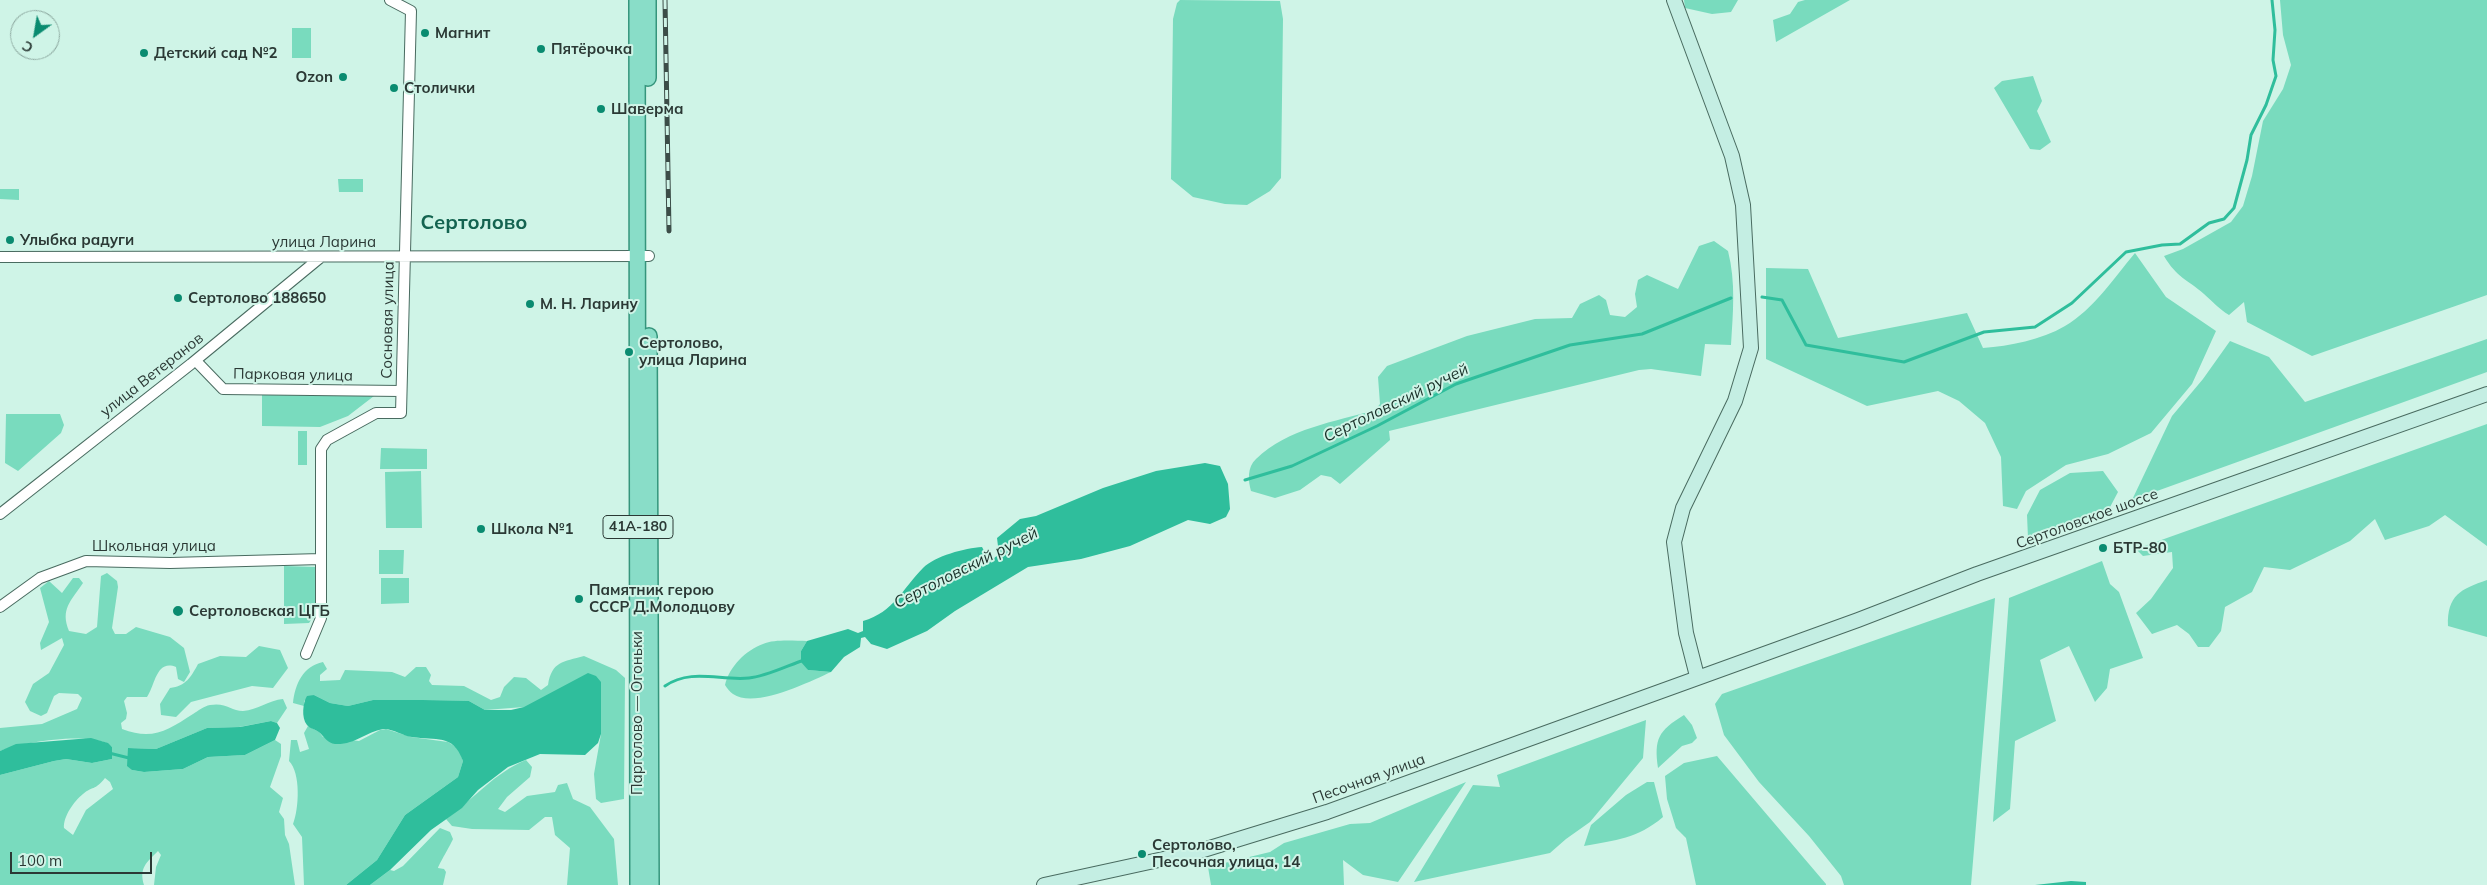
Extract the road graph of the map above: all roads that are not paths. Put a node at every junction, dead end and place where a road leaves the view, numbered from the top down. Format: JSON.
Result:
{"nodes":[{"id":1,"x":390,"y":0,"type":"edge"},
{"id":2,"x":637,"y":0,"type":"edge"},
{"id":3,"x":648,"y":0,"type":"edge"},
{"id":4,"x":1674,"y":0,"type":"edge"},
{"id":5,"x":644,"y":256,"type":"junction"},
{"id":6,"x":0,"y":257,"type":"edge"},
{"id":7,"x":321,"y":257,"type":"junction"},
{"id":8,"x":405,"y":257,"type":"junction"},
{"id":9,"x":196,"y":360,"type":"junction"},
{"id":10,"x":402,"y":391,"type":"junction"},
{"id":11,"x":2487,"y":394,"type":"edge"},
{"id":12,"x":0,"y":514,"type":"edge"},
{"id":13,"x":321,"y":559,"type":"junction"},
{"id":14,"x":0,"y":607,"type":"edge"},
{"id":15,"x":306,"y":654,"type":"dead end"},
{"id":16,"x":1698,"y":676,"type":"junction"},
{"id":17,"x":638,"y":885,"type":"edge"},
{"id":18,"x":651,"y":885,"type":"edge"},
{"id":19,"x":1044,"y":885,"type":"edge"}],
"edges":[{"from":1,"to":8,"type":"street","name":"Сосновая улица"},
{"from":2,"to":5,"type":"main road","name":"Парголово — Огоньки","number":"41А-180"},
{"from":3,"to":5,"type":"main road","name":"Парголово — Огоньки","number":"41А-180"},
{"from":4,"to":16,"type":"main road"},
{"from":5,"to":8,"type":"street","name":"улица Ларина"},
{"from":5,"to":17,"type":"main road","name":"Парголово — Огоньки","number":"41А-180"},
{"from":5,"to":18,"type":"main road","name":"Парголово — Огоньки","number":"41А-180"},
{"from":6,"to":7,"type":"street","name":"улица Ларина"},
{"from":7,"to":8,"type":"street","name":"улица Ларина"},
{"from":7,"to":9,"type":"street","name":"улица Ветеранов"},
{"from":8,"to":10,"type":"street","name":"Сосновая улица"},
{"from":9,"to":10,"type":"street","name":"Парковая улица"},
{"from":9,"to":12,"type":"street","name":"улица Ветеранов"},
{"from":10,"to":13,"type":"street","name":"Сосновая улица"},
{"from":11,"to":16,"type":"main road","name":"Сертоловское шоссе"},
{"from":13,"to":14,"type":"street","name":"Школьная улица"},
{"from":13,"to":15,"type":"street"},
{"from":16,"to":19,"type":"main road","name":"Песочная улица"}]}
